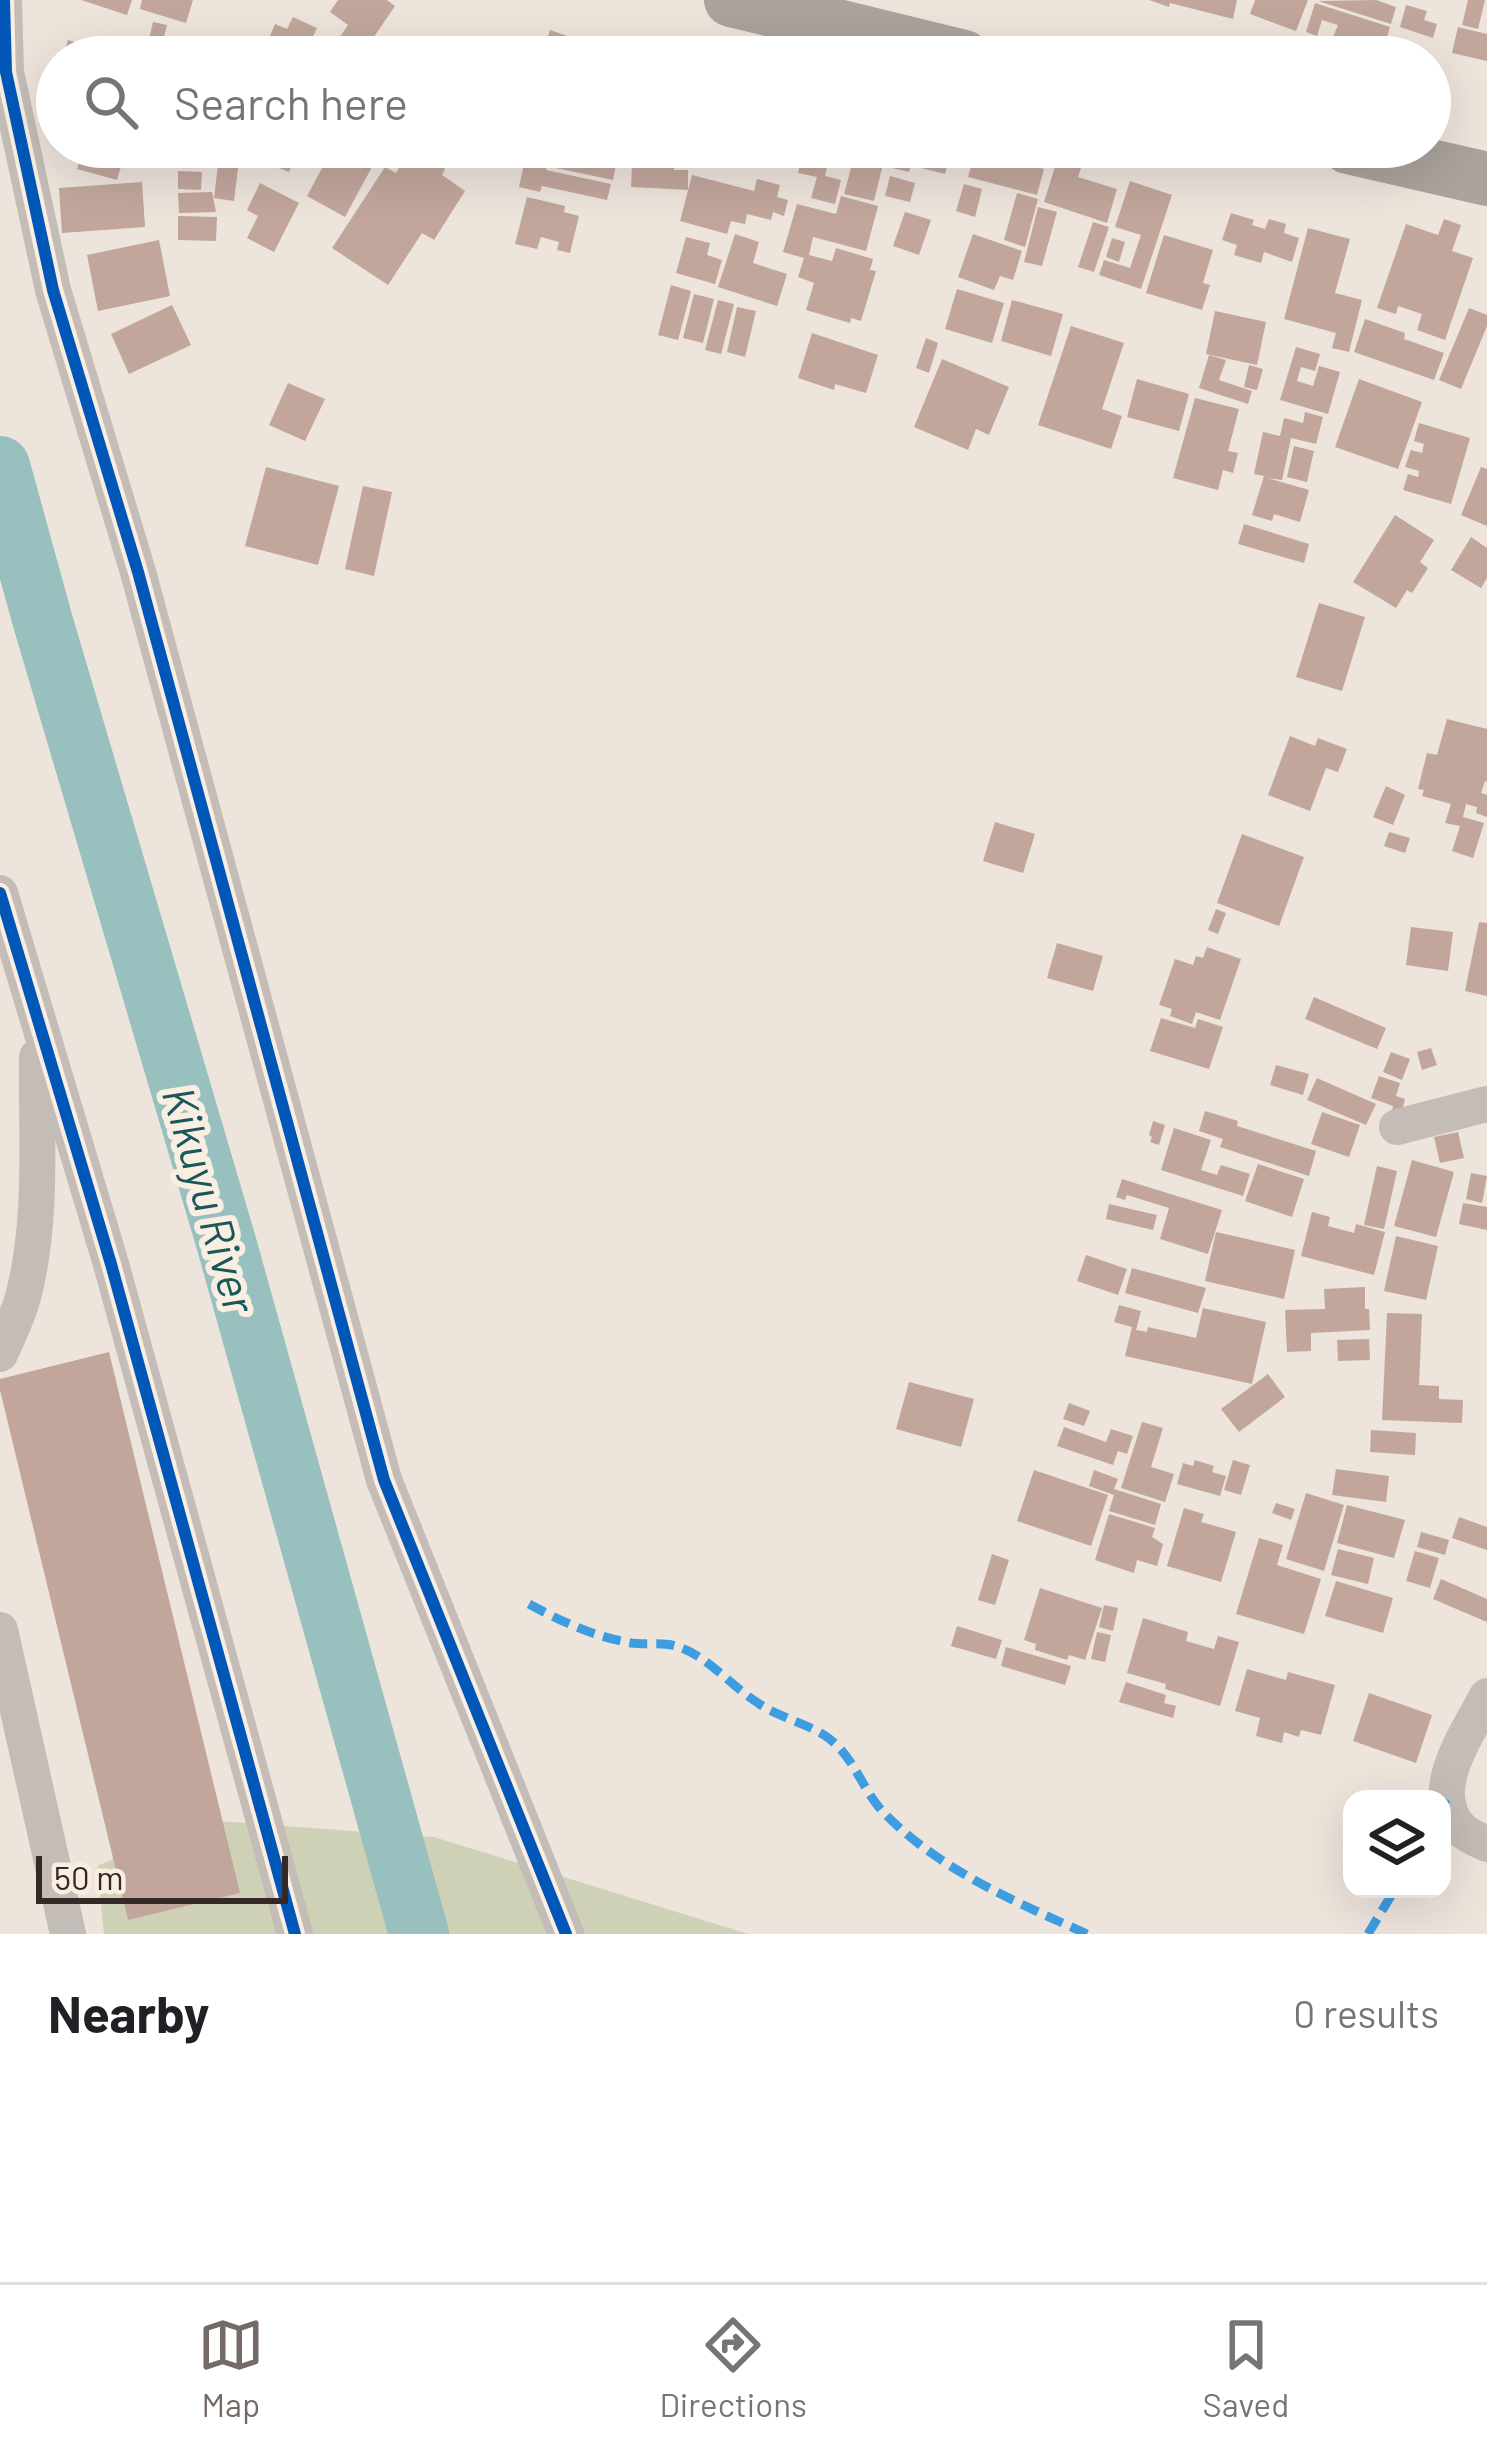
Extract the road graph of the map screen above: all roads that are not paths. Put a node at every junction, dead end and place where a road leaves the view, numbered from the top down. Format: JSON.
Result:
{"nodes":[{"id":1,"x":4,"y":0,"type":"edge"},
{"id":2,"x":731,"y":0,"type":"edge"},
{"id":3,"x":878,"y":36,"type":"edge"},
{"id":4,"x":1427,"y":168,"type":"edge"},
{"id":5,"x":1484,"y":183,"type":"edge"},
{"id":6,"x":0,"y":892,"type":"edge"},
{"id":7,"x":37,"y":1017,"type":"junction"},
{"id":8,"x":1487,"y":1104,"type":"edge"},
{"id":9,"x":1396,"y":1127,"type":"dead end"},
{"id":10,"x":0,"y":1354,"type":"edge"},
{"id":11,"x":0,"y":1630,"type":"edge"},
{"id":12,"x":1487,"y":1696,"type":"edge"},
{"id":13,"x":1487,"y":1844,"type":"edge"},
{"id":14,"x":68,"y":1934,"type":"edge"},
{"id":15,"x":295,"y":1934,"type":"edge"},
{"id":16,"x":566,"y":1934,"type":"edge"}],
"edges":[{"from":1,"to":16,"type":"street"},
{"from":2,"to":3,"type":"highway"},
{"from":4,"to":5,"type":"highway"},
{"from":6,"to":7,"type":"street"},
{"from":7,"to":10,"type":"street"},
{"from":7,"to":15,"type":"street"},
{"from":8,"to":9,"type":"street"},
{"from":11,"to":14,"type":"street"},
{"from":12,"to":13,"type":"street"}]}
